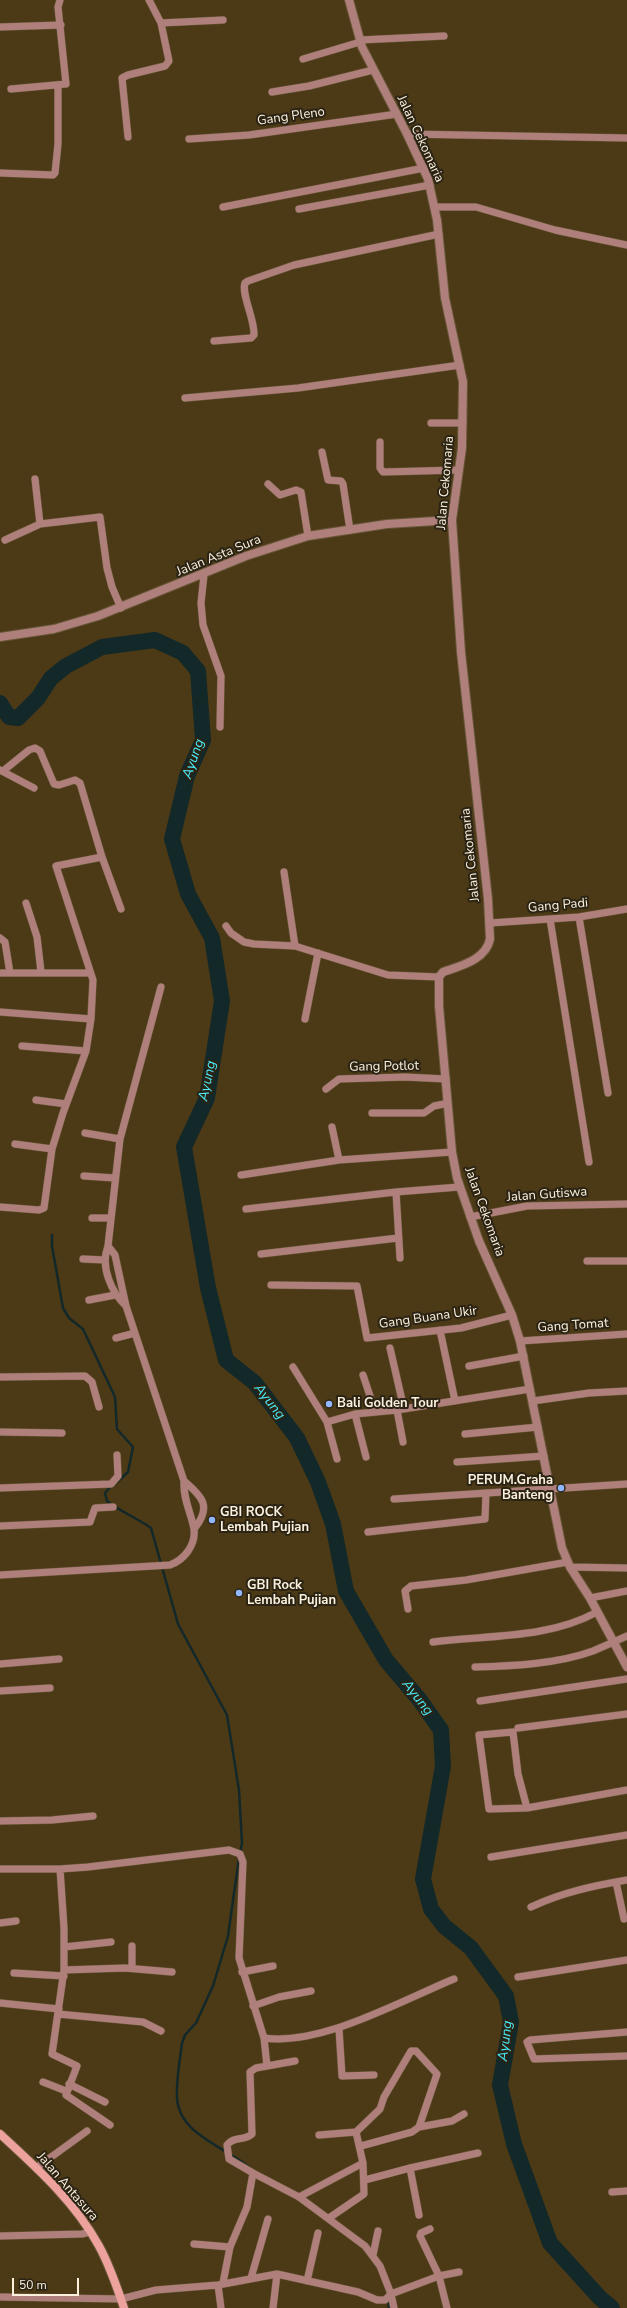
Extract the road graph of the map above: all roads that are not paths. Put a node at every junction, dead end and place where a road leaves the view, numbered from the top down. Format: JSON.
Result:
{"nodes":[{"id":1,"x":60,"y":0,"type":"edge"},
{"id":2,"x":149,"y":0,"type":"edge"},
{"id":3,"x":349,"y":0,"type":"edge"},
{"id":4,"x":223,"y":20,"type":"dead end"},
{"id":5,"x":160,"y":23,"type":"junction"},
{"id":6,"x":61,"y":25,"type":"junction"},
{"id":7,"x":0,"y":27,"type":"edge"},
{"id":8,"x":444,"y":36,"type":"dead end"},
{"id":9,"x":360,"y":41,"type":"junction"},
{"id":10,"x":303,"y":59,"type":"dead end"},
{"id":11,"x":373,"y":70,"type":"junction"},
{"id":12,"x":58,"y":86,"type":"junction"},
{"id":13,"x":11,"y":89,"type":"dead end"},
{"id":14,"x":272,"y":92,"type":"dead end"},
{"id":15,"x":397,"y":114,"type":"junction"},
{"id":16,"x":407,"y":134,"type":"junction"},
{"id":17,"x":128,"y":137,"type":"dead end"},
{"id":18,"x":627,"y":138,"type":"edge"},
{"id":19,"x":189,"y":139,"type":"dead end"},
{"id":20,"x":424,"y":168,"type":"junction"},
{"id":21,"x":0,"y":173,"type":"edge"},
{"id":22,"x":430,"y":185,"type":"junction"},
{"id":23,"x":223,"y":207,"type":"dead end"},
{"id":24,"x":435,"y":207,"type":"junction"},
{"id":25,"x":299,"y":209,"type":"dead end"},
{"id":26,"x":439,"y":234,"type":"junction"},
{"id":27,"x":627,"y":245,"type":"edge"},
{"id":28,"x":214,"y":341,"type":"dead end"},
{"id":29,"x":460,"y":366,"type":"junction"},
{"id":30,"x":185,"y":398,"type":"dead end"},
{"id":31,"x":463,"y":422,"type":"junction"},
{"id":32,"x":431,"y":423,"type":"dead end"},
{"id":33,"x":380,"y":442,"type":"dead end"},
{"id":34,"x":322,"y":452,"type":"dead end"},
{"id":35,"x":459,"y":470,"type":"junction"},
{"id":36,"x":35,"y":479,"type":"dead end"},
{"id":37,"x":268,"y":484,"type":"dead end"},
{"id":38,"x":452,"y":520,"type":"junction"},
{"id":39,"x":40,"y":524,"type":"junction"},
{"id":40,"x":350,"y":530,"type":"junction"},
{"id":41,"x":308,"y":536,"type":"junction"},
{"id":42,"x":5,"y":540,"type":"dead end"},
{"id":43,"x":204,"y":575,"type":"junction"},
{"id":44,"x":121,"y":608,"type":"junction"},
{"id":45,"x":0,"y":637,"type":"edge"},
{"id":46,"x":220,"y":727,"type":"dead end"},
{"id":47,"x":1,"y":771,"type":"edge"},
{"id":48,"x":34,"y":788,"type":"dead end"},
{"id":49,"x":102,"y":857,"type":"junction"},
{"id":50,"x":284,"y":872,"type":"dead end"},
{"id":51,"x":26,"y":903,"type":"dead end"},
{"id":52,"x":121,"y":909,"type":"dead end"},
{"id":53,"x":627,"y":909,"type":"edge"},
{"id":54,"x":579,"y":917,"type":"junction"},
{"id":55,"x":550,"y":919,"type":"junction"},
{"id":56,"x":490,"y":923,"type":"junction"},
{"id":57,"x":226,"y":926,"type":"dead end"},
{"id":58,"x":0,"y":938,"type":"edge"},
{"id":59,"x":296,"y":946,"type":"junction"},
{"id":60,"x":318,"y":953,"type":"junction"},
{"id":61,"x":10,"y":972,"type":"junction"},
{"id":62,"x":41,"y":972,"type":"junction"},
{"id":63,"x":0,"y":973,"type":"edge"},
{"id":64,"x":90,"y":973,"type":"junction"},
{"id":65,"x":438,"y":977,"type":"junction"},
{"id":66,"x":160,"y":988,"type":"dead end"},
{"id":67,"x":0,"y":1012,"type":"edge"},
{"id":68,"x":91,"y":1019,"type":"junction"},
{"id":69,"x":305,"y":1019,"type":"dead end"},
{"id":70,"x":22,"y":1046,"type":"dead end"},
{"id":71,"x":86,"y":1051,"type":"junction"},
{"id":72,"x":446,"y":1079,"type":"junction"},
{"id":73,"x":326,"y":1089,"type":"dead end"},
{"id":74,"x":608,"y":1093,"type":"dead end"},
{"id":75,"x":36,"y":1100,"type":"dead end"},
{"id":76,"x":66,"y":1104,"type":"junction"},
{"id":77,"x":446,"y":1104,"type":"junction"},
{"id":78,"x":372,"y":1113,"type":"dead end"},
{"id":79,"x":332,"y":1127,"type":"dead end"},
{"id":80,"x":85,"y":1133,"type":"dead end"},
{"id":81,"x":120,"y":1140,"type":"junction"},
{"id":82,"x":15,"y":1144,"type":"dead end"},
{"id":83,"x":52,"y":1149,"type":"junction"},
{"id":84,"x":452,"y":1152,"type":"junction"},
{"id":85,"x":339,"y":1160,"type":"junction"},
{"id":86,"x":588,"y":1162,"type":"dead end"},
{"id":87,"x":241,"y":1175,"type":"dead end"},
{"id":88,"x":84,"y":1176,"type":"dead end"},
{"id":89,"x":115,"y":1178,"type":"junction"},
{"id":90,"x":459,"y":1187,"type":"junction"},
{"id":91,"x":396,"y":1192,"type":"junction"},
{"id":92,"x":627,"y":1204,"type":"edge"},
{"id":93,"x":0,"y":1207,"type":"edge"},
{"id":94,"x":246,"y":1209,"type":"dead end"},
{"id":95,"x":470,"y":1217,"type":"junction"},
{"id":96,"x":92,"y":1218,"type":"dead end"},
{"id":97,"x":110,"y":1218,"type":"junction"},
{"id":98,"x":398,"y":1238,"type":"junction"},
{"id":99,"x":108,"y":1246,"type":"junction"},
{"id":100,"x":261,"y":1254,"type":"dead end"},
{"id":101,"x":400,"y":1258,"type":"dead end"},
{"id":102,"x":83,"y":1259,"type":"dead end"},
{"id":103,"x":105,"y":1260,"type":"junction"},
{"id":104,"x":587,"y":1261,"type":"dead end"},
{"id":105,"x":627,"y":1261,"type":"edge"},
{"id":106,"x":271,"y":1285,"type":"dead end"},
{"id":107,"x":115,"y":1296,"type":"junction"},
{"id":108,"x":89,"y":1300,"type":"dead end"},
{"id":109,"x":126,"y":1306,"type":"junction"},
{"id":110,"x":512,"y":1314,"type":"junction"},
{"id":111,"x":440,"y":1330,"type":"junction"},
{"id":112,"x":135,"y":1333,"type":"junction"},
{"id":113,"x":627,"y":1334,"type":"edge"},
{"id":114,"x":116,"y":1338,"type":"dead end"},
{"id":115,"x":520,"y":1341,"type":"junction"},
{"id":116,"x":390,"y":1348,"type":"dead end"},
{"id":117,"x":524,"y":1356,"type":"junction"},
{"id":118,"x":469,"y":1366,"type":"dead end"},
{"id":119,"x":292,"y":1367,"type":"dead end"},
{"id":120,"x":363,"y":1375,"type":"dead end"},
{"id":121,"x":0,"y":1377,"type":"edge"},
{"id":122,"x":530,"y":1389,"type":"junction"},
{"id":123,"x":627,"y":1391,"type":"edge"},
{"id":124,"x":455,"y":1401,"type":"junction"},
{"id":125,"x":533,"y":1401,"type":"junction"},
{"id":126,"x":100,"y":1407,"type":"dead end"},
{"id":127,"x":401,"y":1409,"type":"junction"},
{"id":128,"x":376,"y":1411,"type":"junction"},
{"id":129,"x":356,"y":1414,"type":"junction"},
{"id":130,"x":327,"y":1422,"type":"junction"},
{"id":131,"x":538,"y":1427,"type":"junction"},
{"id":132,"x":0,"y":1432,"type":"edge"},
{"id":133,"x":62,"y":1433,"type":"dead end"},
{"id":134,"x":465,"y":1434,"type":"dead end"},
{"id":135,"x":403,"y":1442,"type":"dead end"},
{"id":136,"x":116,"y":1455,"type":"dead end"},
{"id":137,"x":366,"y":1456,"type":"dead end"},
{"id":138,"x":544,"y":1456,"type":"junction"},
{"id":139,"x":337,"y":1459,"type":"dead end"},
{"id":140,"x":457,"y":1462,"type":"dead end"},
{"id":141,"x":184,"y":1481,"type":"junction"},
{"id":142,"x":627,"y":1484,"type":"edge"},
{"id":143,"x":0,"y":1488,"type":"edge"},
{"id":144,"x":549,"y":1488,"type":"junction"},
{"id":145,"x":486,"y":1493,"type":"junction"},
{"id":146,"x":394,"y":1499,"type":"dead end"},
{"id":147,"x":113,"y":1507,"type":"dead end"},
{"id":148,"x":0,"y":1526,"type":"edge"},
{"id":149,"x":194,"y":1529,"type":"junction"},
{"id":150,"x":368,"y":1532,"type":"dead end"},
{"id":151,"x":569,"y":1564,"type":"junction"},
{"id":152,"x":627,"y":1568,"type":"edge"},
{"id":153,"x":0,"y":1576,"type":"edge"},
{"id":154,"x":627,"y":1591,"type":"edge"},
{"id":155,"x":590,"y":1598,"type":"junction"},
{"id":156,"x":408,"y":1609,"type":"dead end"},
{"id":157,"x":597,"y":1612,"type":"junction"},
{"id":158,"x":627,"y":1636,"type":"edge"},
{"id":159,"x":433,"y":1642,"type":"dead end"},
{"id":160,"x":613,"y":1642,"type":"junction"},
{"id":161,"x":59,"y":1659,"type":"dead end"},
{"id":162,"x":0,"y":1664,"type":"edge"},
{"id":163,"x":475,"y":1667,"type":"dead end"},
{"id":164,"x":627,"y":1668,"type":"edge"},
{"id":165,"x":627,"y":1679,"type":"edge"},
{"id":166,"x":50,"y":1688,"type":"dead end"},
{"id":167,"x":0,"y":1691,"type":"edge"},
{"id":168,"x":480,"y":1701,"type":"dead end"},
{"id":169,"x":627,"y":1714,"type":"edge"},
{"id":170,"x":518,"y":1728,"type":"dead end"},
{"id":171,"x":627,"y":1790,"type":"edge"},
{"id":172,"x":527,"y":1808,"type":"junction"},
{"id":173,"x":93,"y":1816,"type":"dead end"},
{"id":174,"x":0,"y":1821,"type":"edge"},
{"id":175,"x":627,"y":1835,"type":"edge"},
{"id":176,"x":491,"y":1857,"type":"dead end"},
{"id":177,"x":0,"y":1869,"type":"edge"},
{"id":178,"x":60,"y":1869,"type":"junction"},
{"id":179,"x":627,"y":1880,"type":"edge"},
{"id":180,"x":616,"y":1882,"type":"junction"},
{"id":181,"x":531,"y":1907,"type":"dead end"},
{"id":182,"x":624,"y":1919,"type":"dead end"},
{"id":183,"x":16,"y":1921,"type":"dead end"},
{"id":184,"x":0,"y":1923,"type":"edge"},
{"id":185,"x":110,"y":1942,"type":"dead end"},
{"id":186,"x":64,"y":1946,"type":"junction"},
{"id":187,"x":132,"y":1946,"type":"dead end"},
{"id":188,"x":627,"y":1960,"type":"edge"},
{"id":189,"x":273,"y":1966,"type":"dead end"},
{"id":190,"x":132,"y":1968,"type":"junction"},
{"id":191,"x":172,"y":1972,"type":"dead end"},
{"id":192,"x":242,"y":1972,"type":"junction"},
{"id":193,"x":14,"y":1973,"type":"dead end"},
{"id":194,"x":64,"y":1973,"type":"junction"},
{"id":195,"x":518,"y":1977,"type":"dead end"},
{"id":196,"x":454,"y":1979,"type":"dead end"},
{"id":197,"x":311,"y":1991,"type":"dead end"},
{"id":198,"x":0,"y":2003,"type":"edge"},
{"id":199,"x":253,"y":2006,"type":"junction"},
{"id":200,"x":58,"y":2012,"type":"junction"},
{"id":201,"x":339,"y":2029,"type":"junction"},
{"id":202,"x":161,"y":2031,"type":"dead end"},
{"id":203,"x":627,"y":2032,"type":"edge"},
{"id":204,"x":264,"y":2038,"type":"junction"},
{"id":205,"x":627,"y":2056,"type":"edge"},
{"id":206,"x":295,"y":2061,"type":"dead end"},
{"id":207,"x":267,"y":2066,"type":"junction"},
{"id":208,"x":374,"y":2075,"type":"dead end"},
{"id":209,"x":43,"y":2082,"type":"dead end"},
{"id":210,"x":69,"y":2084,"type":"junction"},
{"id":211,"x":66,"y":2092,"type":"junction"},
{"id":212,"x":105,"y":2102,"type":"dead end"},
{"id":213,"x":464,"y":2114,"type":"dead end"},
{"id":214,"x":110,"y":2125,"type":"dead end"},
{"id":215,"x":419,"y":2127,"type":"junction"},
{"id":216,"x":86,"y":2131,"type":"dead end"},
{"id":217,"x":356,"y":2132,"type":"junction"},
{"id":218,"x":0,"y":2134,"type":"edge"},
{"id":219,"x":319,"y":2135,"type":"dead end"},
{"id":220,"x":361,"y":2146,"type":"junction"},
{"id":221,"x":478,"y":2153,"type":"dead end"},
{"id":222,"x":363,"y":2163,"type":"junction"},
{"id":223,"x":36,"y":2168,"type":"junction"},
{"id":224,"x":410,"y":2168,"type":"junction"},
{"id":225,"x":253,"y":2173,"type":"junction"},
{"id":226,"x":365,"y":2180,"type":"junction"},
{"id":227,"x":627,"y":2191,"type":"edge"},
{"id":228,"x":612,"y":2192,"type":"dead end"},
{"id":229,"x":299,"y":2197,"type":"junction"},
{"id":230,"x":419,"y":2215,"type":"dead end"},
{"id":231,"x":329,"y":2218,"type":"junction"},
{"id":232,"x":268,"y":2219,"type":"dead end"},
{"id":233,"x":430,"y":2229,"type":"dead end"},
{"id":234,"x":378,"y":2231,"type":"dead end"},
{"id":235,"x":90,"y":2232,"type":"junction"},
{"id":236,"x":318,"y":2233,"type":"dead end"},
{"id":237,"x":0,"y":2236,"type":"edge"},
{"id":238,"x":194,"y":2244,"type":"dead end"},
{"id":239,"x":230,"y":2247,"type":"junction"},
{"id":240,"x":373,"y":2255,"type":"junction"},
{"id":241,"x":459,"y":2272,"type":"dead end"},
{"id":242,"x":276,"y":2274,"type":"junction"},
{"id":243,"x":439,"y":2276,"type":"junction"},
{"id":244,"x":251,"y":2278,"type":"junction"},
{"id":245,"x":306,"y":2281,"type":"junction"},
{"id":246,"x":220,"y":2284,"type":"junction"},
{"id":247,"x":391,"y":2294,"type":"junction"},
{"id":248,"x":0,"y":2297,"type":"edge"},
{"id":249,"x":121,"y":2299,"type":"junction"},
{"id":250,"x":124,"y":2308,"type":"edge"},
{"id":251,"x":221,"y":2308,"type":"edge"},
{"id":252,"x":273,"y":2308,"type":"edge"},
{"id":253,"x":394,"y":2308,"type":"edge"},
{"id":254,"x":447,"y":2308,"type":"edge"}],
"edges":[{"from":1,"to":6,"type":"street"},
{"from":2,"to":5,"type":"street"},
{"from":3,"to":9,"type":"street","name":"Jalan Cekomaria"},
{"from":4,"to":5,"type":"street"},
{"from":5,"to":17,"type":"street"},
{"from":6,"to":7,"type":"street"},
{"from":6,"to":12,"type":"street"},
{"from":8,"to":9,"type":"street"},
{"from":9,"to":10,"type":"street"},
{"from":9,"to":11,"type":"street","name":"Jalan Cekomaria"},
{"from":11,"to":14,"type":"street"},
{"from":11,"to":15,"type":"street","name":"Jalan Cekomaria"},
{"from":12,"to":13,"type":"street"},
{"from":12,"to":21,"type":"street"},
{"from":15,"to":16,"type":"street","name":"Jalan Cekomaria"},
{"from":15,"to":19,"type":"street","name":"Gang Pleno"},
{"from":16,"to":18,"type":"street"},
{"from":16,"to":20,"type":"street","name":"Jalan Cekomaria"},
{"from":20,"to":22,"type":"street","name":"Jalan Cekomaria"},
{"from":20,"to":23,"type":"street"},
{"from":22,"to":24,"type":"street","name":"Jalan Cekomaria"},
{"from":22,"to":25,"type":"street"},
{"from":24,"to":26,"type":"street","name":"Jalan Cekomaria"},
{"from":24,"to":27,"type":"street"},
{"from":26,"to":28,"type":"street"},
{"from":26,"to":29,"type":"street","name":"Jalan Cekomaria"},
{"from":29,"to":30,"type":"street"},
{"from":29,"to":31,"type":"street","name":"Jalan Cekomaria"},
{"from":31,"to":32,"type":"street"},
{"from":31,"to":35,"type":"street","name":"Jalan Cekomaria"},
{"from":33,"to":35,"type":"street"},
{"from":34,"to":40,"type":"street"},
{"from":35,"to":38,"type":"street","name":"Jalan Cekomaria"},
{"from":36,"to":39,"type":"street"},
{"from":37,"to":41,"type":"street"},
{"from":38,"to":40,"type":"street","name":"Jalan Asta Sura"},
{"from":38,"to":56,"type":"street","name":"Jalan Cekomaria"},
{"from":39,"to":42,"type":"street"},
{"from":39,"to":44,"type":"street"},
{"from":40,"to":41,"type":"street","name":"Jalan Asta Sura"},
{"from":41,"to":43,"type":"street","name":"Jalan Asta Sura"},
{"from":43,"to":44,"type":"street","name":"Jalan Asta Sura"},
{"from":43,"to":46,"type":"street"},
{"from":44,"to":45,"type":"street","name":"Jalan Asta Sura"},
{"from":47,"to":48,"type":"street"},
{"from":47,"to":49,"type":"street"},
{"from":49,"to":52,"type":"street"},
{"from":49,"to":64,"type":"street"},
{"from":50,"to":59,"type":"street"},
{"from":51,"to":62,"type":"street"},
{"from":53,"to":54,"type":"street","name":"Gang Padi"},
{"from":54,"to":55,"type":"street","name":"Gang Padi"},
{"from":54,"to":74,"type":"street"},
{"from":55,"to":56,"type":"street","name":"Gang Padi"},
{"from":55,"to":86,"type":"street"},
{"from":56,"to":65,"type":"street","name":"Jalan Cekomaria"},
{"from":57,"to":59,"type":"street"},
{"from":58,"to":61,"type":"street"},
{"from":59,"to":60,"type":"street"},
{"from":60,"to":65,"type":"street"},
{"from":60,"to":69,"type":"street"},
{"from":61,"to":62,"type":"street"},
{"from":61,"to":63,"type":"street"},
{"from":62,"to":64,"type":"street"},
{"from":64,"to":68,"type":"street"},
{"from":65,"to":72,"type":"street","name":"Jalan Cekomaria"},
{"from":66,"to":81,"type":"street"},
{"from":67,"to":68,"type":"street"},
{"from":68,"to":71,"type":"street"},
{"from":70,"to":71,"type":"street"},
{"from":71,"to":76,"type":"street"},
{"from":72,"to":73,"type":"street","name":"Gang Potlot"},
{"from":72,"to":77,"type":"street","name":"Jalan Cekomaria"},
{"from":75,"to":76,"type":"street"},
{"from":76,"to":83,"type":"street"},
{"from":77,"to":78,"type":"street"},
{"from":77,"to":84,"type":"street","name":"Jalan Cekomaria"},
{"from":79,"to":85,"type":"street"},
{"from":80,"to":81,"type":"street"},
{"from":81,"to":89,"type":"street"},
{"from":82,"to":83,"type":"street"},
{"from":83,"to":93,"type":"street"},
{"from":84,"to":85,"type":"street"},
{"from":84,"to":90,"type":"street","name":"Jalan Cekomaria"},
{"from":85,"to":87,"type":"street"},
{"from":88,"to":89,"type":"street"},
{"from":89,"to":97,"type":"street"},
{"from":90,"to":91,"type":"street"},
{"from":90,"to":95,"type":"street","name":"Jalan Cekomaria"},
{"from":91,"to":94,"type":"street"},
{"from":91,"to":98,"type":"street"},
{"from":92,"to":95,"type":"street","name":"Jalan Gutiswa"},
{"from":95,"to":110,"type":"street","name":"Jalan Cekomaria"},
{"from":96,"to":97,"type":"street"},
{"from":97,"to":99,"type":"street"},
{"from":98,"to":100,"type":"street"},
{"from":98,"to":101,"type":"street"},
{"from":99,"to":103,"type":"street"},
{"from":99,"to":109,"type":"street"},
{"from":102,"to":103,"type":"street"},
{"from":103,"to":107,"type":"street"},
{"from":104,"to":105,"type":"street"},
{"from":106,"to":111,"type":"street","name":"Gang Buana Ukir"},
{"from":107,"to":108,"type":"street"},
{"from":107,"to":109,"type":"street"},
{"from":109,"to":112,"type":"street"},
{"from":110,"to":111,"type":"street","name":"Gang Buana Ukir"},
{"from":110,"to":115,"type":"street","name":"Jalan Cekomaria"},
{"from":111,"to":124,"type":"street"},
{"from":112,"to":114,"type":"street"},
{"from":112,"to":141,"type":"street"},
{"from":113,"to":115,"type":"street","name":"Gang Tomat"},
{"from":115,"to":117,"type":"street","name":"Jalan Cekomaria"},
{"from":116,"to":127,"type":"street"},
{"from":117,"to":118,"type":"street"},
{"from":117,"to":122,"type":"street","name":"Jalan Cekomaria"},
{"from":119,"to":130,"type":"street"},
{"from":120,"to":128,"type":"street"},
{"from":121,"to":126,"type":"street"},
{"from":122,"to":124,"type":"street"},
{"from":122,"to":125,"type":"street","name":"Jalan Cekomaria"},
{"from":123,"to":125,"type":"street"},
{"from":124,"to":127,"type":"street"},
{"from":125,"to":131,"type":"street","name":"Jalan Cekomaria"},
{"from":127,"to":128,"type":"street"},
{"from":127,"to":135,"type":"street"},
{"from":128,"to":129,"type":"street"},
{"from":129,"to":130,"type":"street"},
{"from":129,"to":137,"type":"street"},
{"from":130,"to":139,"type":"street"},
{"from":131,"to":134,"type":"street"},
{"from":131,"to":138,"type":"street","name":"Jalan Cekomaria"},
{"from":132,"to":133,"type":"street"},
{"from":136,"to":143,"type":"street"},
{"from":138,"to":140,"type":"street"},
{"from":138,"to":144,"type":"street","name":"Jalan Cekomaria"},
{"from":141,"to":149,"type":"street"},
{"from":141,"to":149,"type":"street"},
{"from":142,"to":144,"type":"street"},
{"from":144,"to":145,"type":"street"},
{"from":144,"to":151,"type":"street","name":"Jalan Cekomaria"},
{"from":145,"to":146,"type":"street"},
{"from":145,"to":150,"type":"street"},
{"from":147,"to":148,"type":"street"},
{"from":149,"to":153,"type":"street"},
{"from":151,"to":152,"type":"street"},
{"from":151,"to":155,"type":"street","name":"Jalan Cekomaria"},
{"from":151,"to":156,"type":"street"},
{"from":154,"to":155,"type":"street"},
{"from":155,"to":157,"type":"street","name":"Jalan Cekomaria"},
{"from":157,"to":159,"type":"street"},
{"from":157,"to":160,"type":"street","name":"Jalan Cekomaria"},
{"from":158,"to":160,"type":"street"},
{"from":160,"to":163,"type":"street"},
{"from":160,"to":164,"type":"street","name":"Jalan Cekomaria"},
{"from":161,"to":162,"type":"street"},
{"from":165,"to":168,"type":"street"},
{"from":166,"to":167,"type":"street"},
{"from":169,"to":170,"type":"street"},
{"from":171,"to":172,"type":"street"},
{"from":172,"to":172,"type":"street"},
{"from":173,"to":174,"type":"street"},
{"from":175,"to":176,"type":"street"},
{"from":177,"to":178,"type":"street"},
{"from":178,"to":186,"type":"street"},
{"from":178,"to":192,"type":"street"},
{"from":179,"to":180,"type":"street"},
{"from":180,"to":181,"type":"street"},
{"from":180,"to":182,"type":"street"},
{"from":183,"to":184,"type":"street"},
{"from":185,"to":186,"type":"street"},
{"from":186,"to":194,"type":"street"},
{"from":187,"to":190,"type":"street"},
{"from":188,"to":195,"type":"street"},
{"from":189,"to":192,"type":"street"},
{"from":190,"to":191,"type":"street"},
{"from":190,"to":194,"type":"street"},
{"from":192,"to":199,"type":"street"},
{"from":193,"to":194,"type":"street"},
{"from":194,"to":200,"type":"street"},
{"from":196,"to":201,"type":"street"},
{"from":197,"to":199,"type":"street"},
{"from":198,"to":200,"type":"street"},
{"from":199,"to":204,"type":"street"},
{"from":200,"to":202,"type":"street"},
{"from":200,"to":210,"type":"street"},
{"from":201,"to":204,"type":"street"},
{"from":201,"to":208,"type":"street"},
{"from":203,"to":205,"type":"street"},
{"from":204,"to":207,"type":"street"},
{"from":206,"to":207,"type":"street"},
{"from":207,"to":225,"type":"street"},
{"from":209,"to":211,"type":"street"},
{"from":210,"to":211,"type":"street"},
{"from":210,"to":212,"type":"street"},
{"from":211,"to":214,"type":"street"},
{"from":213,"to":215,"type":"street"},
{"from":215,"to":217,"type":"street"},
{"from":215,"to":220,"type":"street"},
{"from":216,"to":223,"type":"street"},
{"from":217,"to":219,"type":"street"},
{"from":217,"to":220,"type":"street"},
{"from":218,"to":223,"type":"main road","name":"Jalan Antasura"},
{"from":220,"to":222,"type":"street"},
{"from":221,"to":224,"type":"street"},
{"from":222,"to":226,"type":"street"},
{"from":222,"to":229,"type":"street"},
{"from":223,"to":235,"type":"main road","name":"Jalan Antasura"},
{"from":224,"to":226,"type":"street"},
{"from":224,"to":230,"type":"street"},
{"from":225,"to":229,"type":"street"},
{"from":225,"to":239,"type":"street"},
{"from":226,"to":231,"type":"street"},
{"from":227,"to":228,"type":"street"},
{"from":229,"to":231,"type":"street"},
{"from":231,"to":240,"type":"street"},
{"from":232,"to":244,"type":"street"},
{"from":233,"to":243,"type":"street"},
{"from":234,"to":240,"type":"street"},
{"from":235,"to":237,"type":"street"},
{"from":235,"to":249,"type":"main road","name":"Jalan Antasura"},
{"from":236,"to":245,"type":"street"},
{"from":238,"to":239,"type":"street"},
{"from":239,"to":246,"type":"street"},
{"from":240,"to":247,"type":"street"},
{"from":241,"to":243,"type":"street"},
{"from":242,"to":244,"type":"street"},
{"from":242,"to":245,"type":"street"},
{"from":242,"to":252,"type":"street"},
{"from":243,"to":247,"type":"street"},
{"from":243,"to":254,"type":"street"},
{"from":244,"to":246,"type":"street"},
{"from":245,"to":247,"type":"street"},
{"from":246,"to":249,"type":"street"},
{"from":246,"to":251,"type":"street"},
{"from":247,"to":253,"type":"street"},
{"from":248,"to":249,"type":"street"},
{"from":249,"to":250,"type":"main road","name":"Jalan Antasura"}]}
